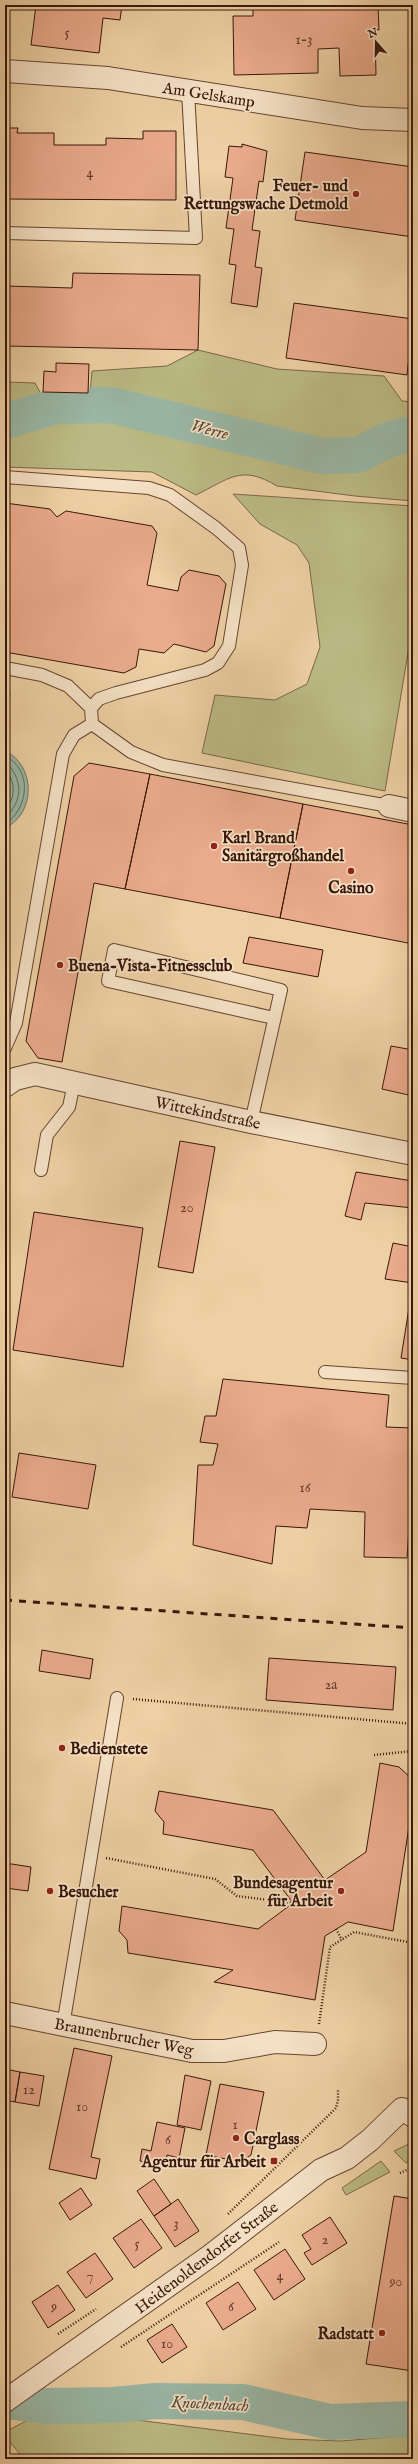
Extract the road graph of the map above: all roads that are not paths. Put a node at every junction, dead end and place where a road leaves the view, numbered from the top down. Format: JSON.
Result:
{"nodes":[{"id":1,"x":5,"y":71,"type":"edge"},
{"id":2,"x":188,"y":91,"type":"junction"},
{"id":3,"x":413,"y":120,"type":"edge"},
{"id":4,"x":5,"y":233,"type":"edge"},
{"id":5,"x":5,"y":477,"type":"edge"},
{"id":6,"x":5,"y":668,"type":"edge"},
{"id":7,"x":91,"y":708,"type":"junction"},
{"id":8,"x":92,"y":724,"type":"junction"},
{"id":9,"x":389,"y":806,"type":"joint"},
{"id":10,"x":413,"y":811,"type":"edge"},
{"id":11,"x":274,"y":1018,"type":"junction"},
{"id":12,"x":5,"y":1048,"type":"edge"},
{"id":13,"x":74,"y":1083,"type":"junction"},
{"id":14,"x":5,"y":1086,"type":"edge"},
{"id":15,"x":251,"y":1122,"type":"junction"},
{"id":16,"x":413,"y":1154,"type":"edge"},
{"id":17,"x":41,"y":1170,"type":"dead end"},
{"id":18,"x":324,"y":1372,"type":"dead end"},
{"id":19,"x":413,"y":1378,"type":"edge"},
{"id":20,"x":117,"y":1698,"type":"road end"},
{"id":21,"x":5,"y":2013,"type":"edge"},
{"id":22,"x":63,"y":2026,"type":"junction"},
{"id":23,"x":317,"y":2034,"type":"road end"},
{"id":24,"x":408,"y":2112,"type":"edge"},
{"id":25,"x":5,"y":2401,"type":"edge"}],
"edges":[{"from":1,"to":2,"type":"street","name":"Am Gelskamp"},
{"from":2,"to":3,"type":"street","name":"Am Gelskamp"},
{"from":2,"to":4,"type":"lane"},
{"from":5,"to":7,"type":"lane"},
{"from":6,"to":7,"type":"lane"},
{"from":7,"to":8,"type":"lane"},
{"from":8,"to":9,"type":"lane"},
{"from":8,"to":12,"type":"lane"},
{"from":9,"to":10,"type":"street"},
{"from":11,"to":11,"type":"lane"},
{"from":11,"to":15,"type":"lane"},
{"from":13,"to":14,"type":"street","name":"Wittekindstraße"},
{"from":13,"to":15,"type":"street","name":"Wittekindstraße"},
{"from":13,"to":17,"type":"lane"},
{"from":15,"to":16,"type":"street","name":"Wittekindstraße"},
{"from":18,"to":19,"type":"lane"},
{"from":20,"to":22,"type":"lane"},
{"from":21,"to":22,"type":"street","name":"Braunenbrucher Weg"},
{"from":22,"to":23,"type":"street","name":"Braunenbrucher Weg"},
{"from":24,"to":25,"type":"street","name":"Heidenoldendorfer Straße"}]}
